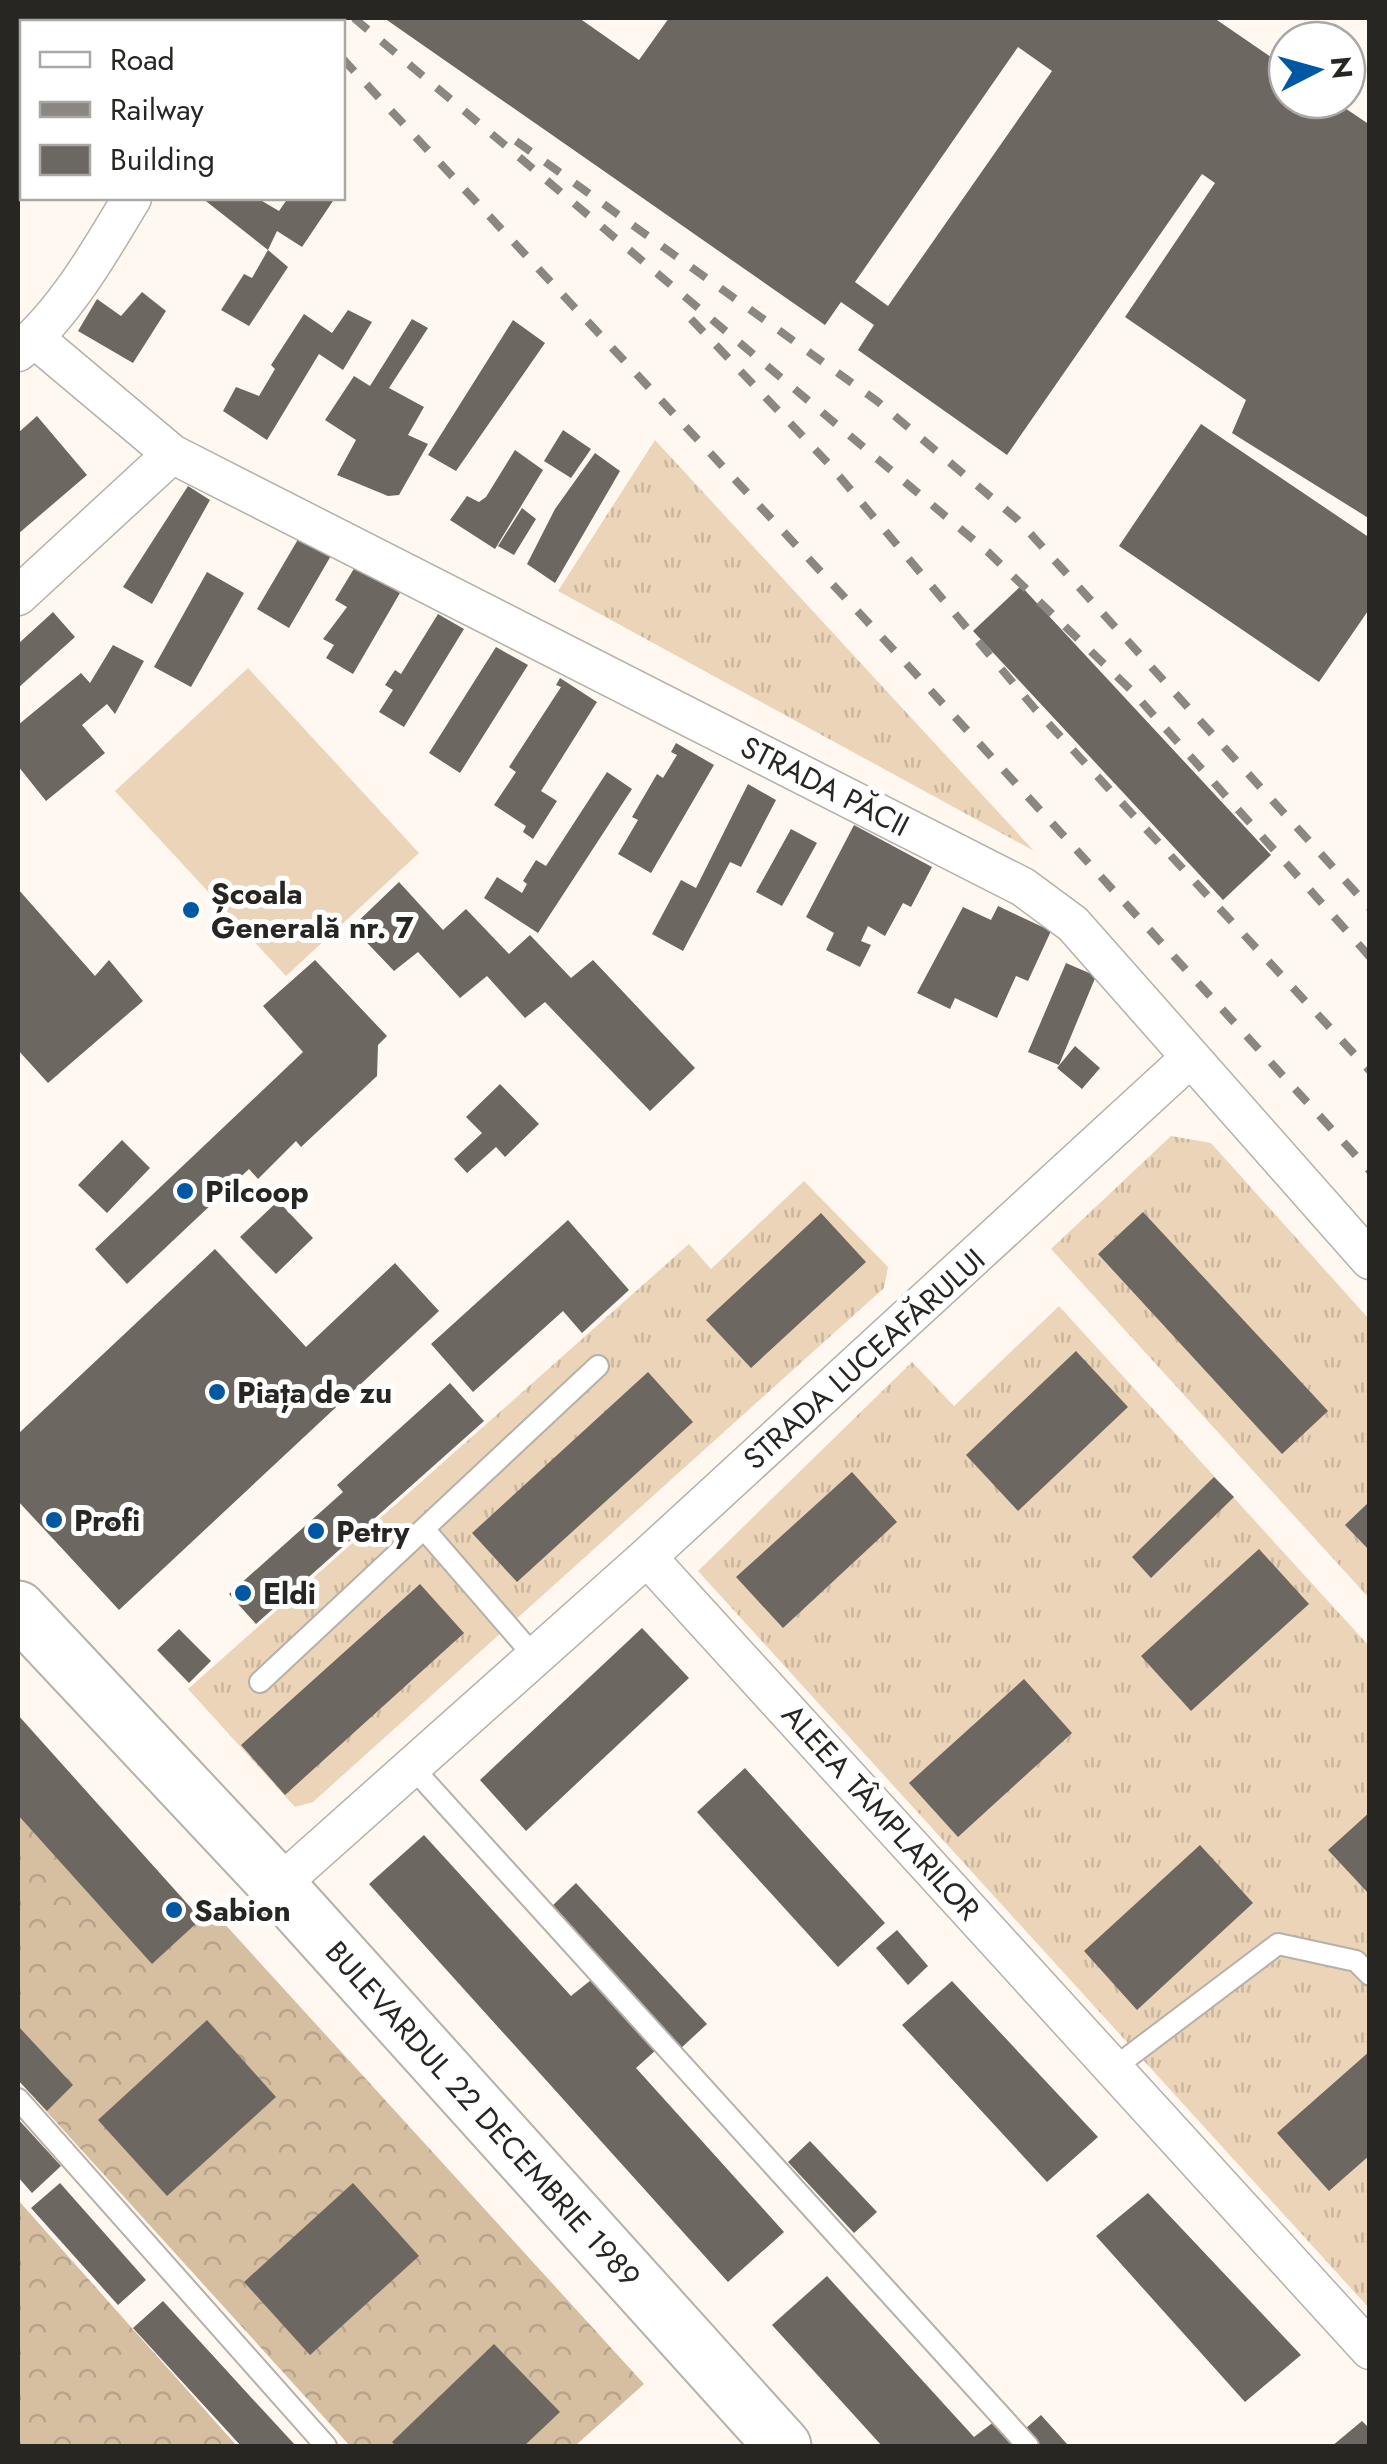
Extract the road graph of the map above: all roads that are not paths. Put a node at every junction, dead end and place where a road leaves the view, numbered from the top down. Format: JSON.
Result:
{"nodes":[{"id":1,"x":131,"y":200,"type":"edge"},
{"id":2,"x":26,"y":345,"type":"edge"},
{"id":3,"x":172,"y":454,"type":"junction"},
{"id":4,"x":18,"y":596,"type":"edge"},
{"id":5,"x":1190,"y":1058,"type":"junction"},
{"id":6,"x":1370,"y":1260,"type":"edge"},
{"id":7,"x":598,"y":1366,"type":"dead end"},
{"id":8,"x":424,"y":1528,"type":"junction"},
{"id":9,"x":647,"y":1557,"type":"junction"},
{"id":10,"x":18,"y":1609,"type":"edge"},
{"id":11,"x":535,"y":1656,"type":"junction"},
{"id":12,"x":260,"y":1682,"type":"dead end"},
{"id":13,"x":412,"y":1767,"type":"junction"},
{"id":14,"x":278,"y":1886,"type":"junction"},
{"id":15,"x":1370,"y":1976,"type":"edge"},
{"id":16,"x":1115,"y":2068,"type":"junction"},
{"id":17,"x":18,"y":2099,"type":"edge"},
{"id":18,"x":1370,"y":2350,"type":"edge"},
{"id":19,"x":326,"y":2446,"type":"edge"},
{"id":20,"x":783,"y":2446,"type":"edge"},
{"id":21,"x":1028,"y":2446,"type":"edge"}],
"edges":[{"from":1,"to":2,"type":"street"},
{"from":2,"to":3,"type":"street","name":"STRADA PĂCII"},
{"from":3,"to":4,"type":"street"},
{"from":3,"to":5,"type":"street","name":"STRADA PĂCII"},
{"from":5,"to":6,"type":"street","name":"STRADA PĂCII"},
{"from":5,"to":9,"type":"street","name":"STRADA LUCEAFĂRULUI"},
{"from":7,"to":8,"type":"lane"},
{"from":8,"to":11,"type":"lane"},
{"from":8,"to":12,"type":"lane"},
{"from":9,"to":11,"type":"street","name":"STRADA LUCEAFĂRULUI"},
{"from":9,"to":16,"type":"street","name":"ALEEA TÂMPLARILOR"},
{"from":10,"to":14,"type":"main road","name":"BULEVARDUL 22 DECEMBRIE 1989"},
{"from":11,"to":13,"type":"street","name":"STRADA LUCEAFĂRULUI"},
{"from":13,"to":14,"type":"street","name":"STRADA LUCEAFĂRULUI"},
{"from":13,"to":21,"type":"lane"},
{"from":14,"to":20,"type":"main road","name":"BULEVARDUL 22 DECEMBRIE 1989"},
{"from":15,"to":16,"type":"lane"},
{"from":16,"to":18,"type":"street","name":"ALEEA TÂMPLARILOR"},
{"from":17,"to":19,"type":"lane"}]}
